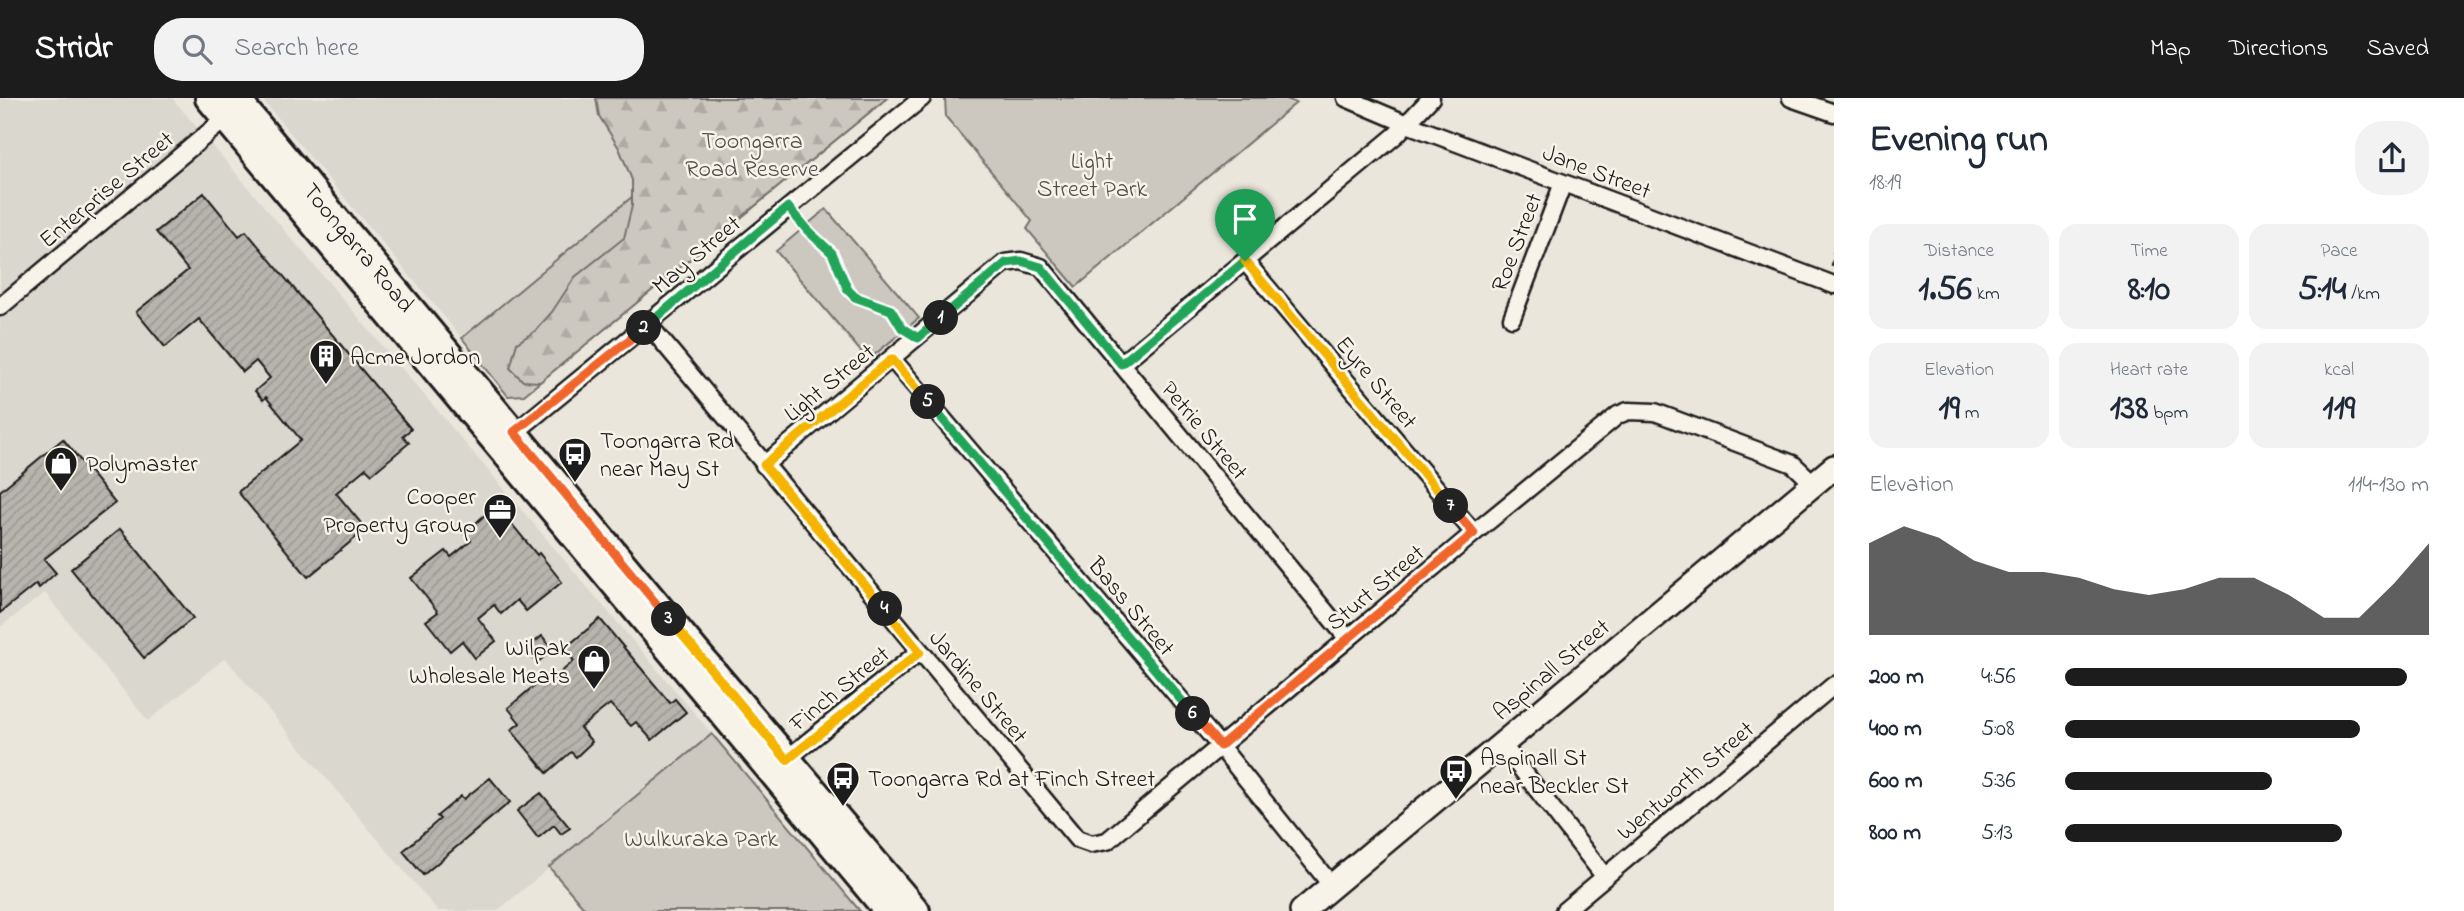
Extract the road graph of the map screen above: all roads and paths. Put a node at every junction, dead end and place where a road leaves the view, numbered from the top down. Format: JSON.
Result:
{"nodes":[{"id":1,"x":209,"y":98,"type":"edge"},
{"id":2,"x":922,"y":98,"type":"edge"},
{"id":3,"x":1346,"y":98,"type":"edge"},
{"id":4,"x":1431,"y":98,"type":"edge"},
{"id":5,"x":1791,"y":98,"type":"edge"},
{"id":6,"x":234,"y":107,"type":"edge"},
{"id":7,"x":1834,"y":113,"type":"edge"},
{"id":8,"x":1407,"y":124,"type":"junction"},
{"id":9,"x":1563,"y":183,"type":"junction"},
{"id":10,"x":788,"y":207,"type":"junction"},
{"id":11,"x":1834,"y":251,"type":"edge"},
{"id":12,"x":1021,"y":261,"type":"joint"},
{"id":13,"x":1245,"y":261,"type":"junction"},
{"id":14,"x":1832,"y":267,"type":"dead end"},
{"id":15,"x":1834,"y":285,"type":"edge"},
{"id":16,"x":0,"y":307,"type":"edge"},
{"id":17,"x":1512,"y":318,"type":"dead end"},
{"id":18,"x":648,"y":324,"type":"junction"},
{"id":19,"x":918,"y":338,"type":"junction"},
{"id":20,"x":892,"y":359,"type":"junction"},
{"id":21,"x":1121,"y":364,"type":"junction"},
{"id":22,"x":507,"y":438,"type":"junction"},
{"id":23,"x":764,"y":465,"type":"junction"},
{"id":24,"x":1834,"y":467,"type":"edge"},
{"id":25,"x":1814,"y":484,"type":"junction"},
{"id":26,"x":1474,"y":533,"type":"junction"},
{"id":27,"x":1348,"y":639,"type":"junction"},
{"id":28,"x":920,"y":652,"type":"junction"},
{"id":29,"x":1834,"y":685,"type":"edge"},
{"id":30,"x":1502,"y":744,"type":"junction"},
{"id":31,"x":1220,"y":746,"type":"junction"},
{"id":32,"x":787,"y":760,"type":"junction"},
{"id":33,"x":1091,"y":844,"type":"joint"},
{"id":34,"x":1605,"y":877,"type":"junction"},
{"id":35,"x":1332,"y":886,"type":"junction"},
{"id":36,"x":888,"y":911,"type":"edge"},
{"id":37,"x":916,"y":911,"type":"edge"},
{"id":38,"x":1302,"y":911,"type":"edge"},
{"id":39,"x":1564,"y":911,"type":"edge"}],
"edges":[{"from":1,"to":6,"type":"main road","name":"Toongarra Road"},
{"from":2,"to":10,"type":"street","name":"May Street"},
{"from":3,"to":8,"type":"street","name":"Jane Street"},
{"from":4,"to":8,"type":"street"},
{"from":5,"to":7,"type":"street"},
{"from":6,"to":16,"type":"street","name":"Enterprise Street"},
{"from":6,"to":22,"type":"main road","name":"Toongarra Road"},
{"from":8,"to":9,"type":"street","name":"Jane Street"},
{"from":8,"to":13,"type":"street"},
{"from":9,"to":15,"type":"street","name":"Jane Street"},
{"from":9,"to":17,"type":"street","name":"Roe Street"},
{"from":10,"to":18,"type":"street","name":"May Street"},
{"from":10,"to":19,"type":"path"},
{"from":11,"to":14,"type":"path"},
{"from":12,"to":19,"type":"street","name":"Light Street"},
{"from":12,"to":21,"type":"street","name":"Petrie Street"},
{"from":13,"to":21,"type":"street"},
{"from":13,"to":26,"type":"street","name":"Eyre Street"},
{"from":18,"to":22,"type":"street","name":"May Street"},
{"from":18,"to":23,"type":"street","name":"Jardine Street"},
{"from":19,"to":20,"type":"street","name":"Light Street"},
{"from":20,"to":23,"type":"street","name":"Light Street"},
{"from":20,"to":31,"type":"street","name":"Bass Street"},
{"from":21,"to":27,"type":"street","name":"Petrie Street"},
{"from":22,"to":32,"type":"main road","name":"Toongarra Road"},
{"from":22,"to":36,"type":"main road","name":"Toongarra Road"},
{"from":23,"to":28,"type":"street","name":"Jardine Street"},
{"from":24,"to":25,"type":"main road","name":"Aspinall Street"},
{"from":25,"to":26,"type":"street","name":"Sturt Street"},
{"from":25,"to":30,"type":"main road","name":"Aspinall Street"},
{"from":26,"to":27,"type":"street","name":"Sturt Street"},
{"from":27,"to":31,"type":"street","name":"Sturt Street"},
{"from":28,"to":32,"type":"street","name":"Finch Street"},
{"from":28,"to":33,"type":"street","name":"Jardine Street"},
{"from":29,"to":34,"type":"street","name":"Wentworth Street"},
{"from":30,"to":34,"type":"street"},
{"from":30,"to":35,"type":"main road","name":"Aspinall Street"},
{"from":31,"to":33,"type":"street","name":"Sturt Street"},
{"from":31,"to":35,"type":"street","name":"Bass Street"},
{"from":32,"to":37,"type":"main road","name":"Toongarra Road"},
{"from":34,"to":39,"type":"street","name":"Wentworth Street"},
{"from":35,"to":38,"type":"main road","name":"Aspinall Street"}]}
